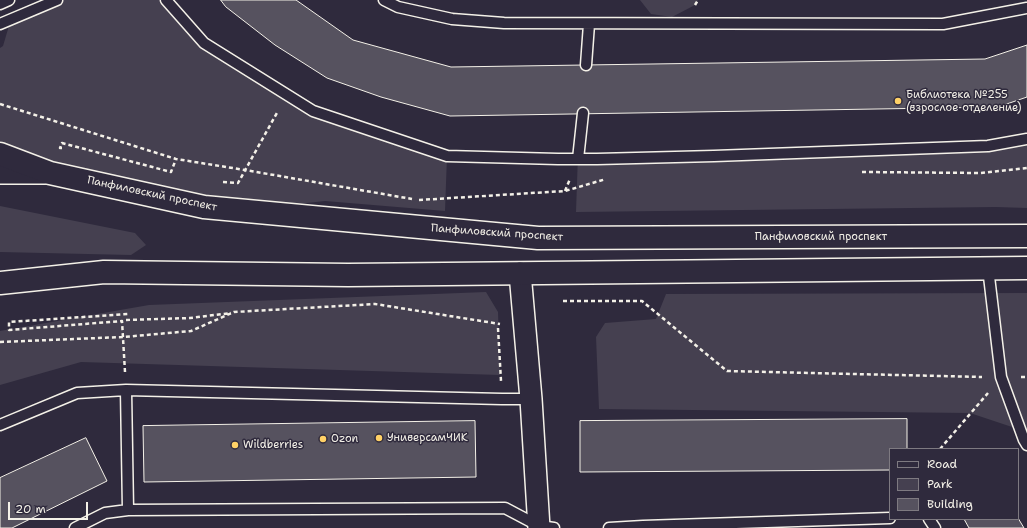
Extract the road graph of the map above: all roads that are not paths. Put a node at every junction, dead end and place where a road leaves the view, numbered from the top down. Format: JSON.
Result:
{"nodes":[{"id":1,"x":8,"y":0,"type":"edge"},
{"id":2,"x":57,"y":0,"type":"edge"},
{"id":3,"x":166,"y":0,"type":"edge"},
{"id":4,"x":384,"y":0,"type":"edge"},
{"id":5,"x":0,"y":4,"type":"edge"},
{"id":6,"x":1027,"y":8,"type":"edge"},
{"id":7,"x":0,"y":24,"type":"edge"},
{"id":8,"x":590,"y":24,"type":"junction"},
{"id":9,"x":586,"y":65,"type":"dead end"},
{"id":10,"x":583,"y":113,"type":"dead end"},
{"id":11,"x":1027,"y":139,"type":"edge"},
{"id":12,"x":0,"y":154,"type":"edge"},
{"id":13,"x":578,"y":159,"type":"junction"},
{"id":14,"x":0,"y":173,"type":"edge"},
{"id":15,"x":50,"y":173,"type":"junction"},
{"id":16,"x":1027,"y":236,"type":"edge"},
{"id":17,"x":988,"y":268,"type":"junction"},
{"id":18,"x":1027,"y":268,"type":"edge"},
{"id":19,"x":520,"y":273,"type":"junction"},
{"id":20,"x":2,"y":282,"type":"edge"},
{"id":21,"x":126,"y":390,"type":"junction"},
{"id":22,"x":531,"y":398,"type":"junction"},
{"id":23,"x":0,"y":425,"type":"edge"},
{"id":24,"x":1027,"y":445,"type":"edge"},
{"id":25,"x":128,"y":510,"type":"junction"},
{"id":26,"x":889,"y":518,"type":"edge"},
{"id":27,"x":544,"y":527,"type":"edge"},
{"id":28,"x":75,"y":528,"type":"edge"},
{"id":29,"x":609,"y":528,"type":"edge"}],
"edges":[{"from":1,"to":5,"type":"lane"},
{"from":2,"to":7,"type":"lane"},
{"from":3,"to":13,"type":"lane"},
{"from":4,"to":8,"type":"lane"},
{"from":6,"to":8,"type":"lane"},
{"from":8,"to":9,"type":"lane"},
{"from":10,"to":13,"type":"lane"},
{"from":11,"to":13,"type":"lane"},
{"from":12,"to":15,"type":"main road","name":"Панфиловский проспект"},
{"from":14,"to":15,"type":"street"},
{"from":15,"to":16,"type":"main road","name":"Панфиловский проспект"},
{"from":17,"to":18,"type":"main road"},
{"from":17,"to":19,"type":"main road"},
{"from":17,"to":24,"type":"lane"},
{"from":19,"to":20,"type":"main road"},
{"from":19,"to":22,"type":"street"},
{"from":21,"to":22,"type":"lane"},
{"from":21,"to":23,"type":"lane"},
{"from":21,"to":25,"type":"lane"},
{"from":22,"to":27,"type":"street"},
{"from":25,"to":27,"type":"lane"},
{"from":25,"to":28,"type":"lane"},
{"from":26,"to":29,"type":"lane"}]}
